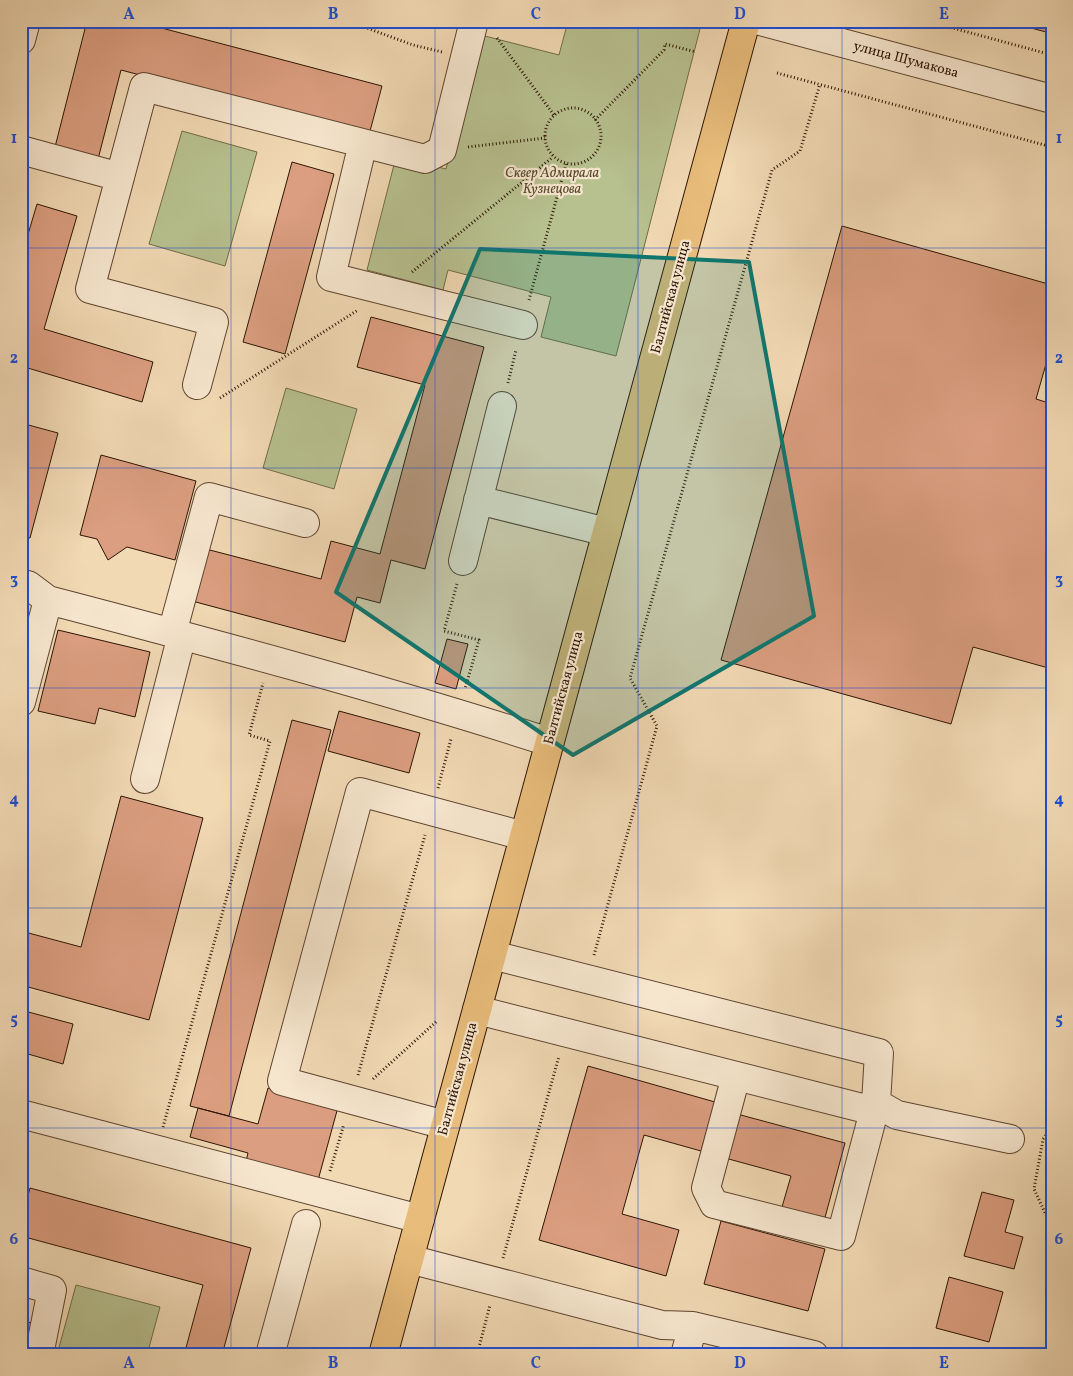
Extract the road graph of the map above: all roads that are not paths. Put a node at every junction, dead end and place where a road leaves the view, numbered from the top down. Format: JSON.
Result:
{"nodes":[{"id":1,"x":26,"y":21,"type":"edge"},
{"id":2,"x":746,"y":21,"type":"edge"},
{"id":3,"x":760,"y":21,"type":"edge"},
{"id":4,"x":485,"y":29,"type":"edge"},
{"id":5,"x":21,"y":40,"type":"edge"},
{"id":6,"x":1052,"y":100,"type":"edge"},
{"id":7,"x":363,"y":143,"type":"junction"},
{"id":8,"x":21,"y":150,"type":"edge"},
{"id":9,"x":120,"y":177,"type":"junction"},
{"id":10,"x":523,"y":325,"type":"road end"},
{"id":11,"x":205,"y":394,"type":"road end"},
{"id":12,"x":502,"y":406,"type":"road end"},
{"id":13,"x":478,"y":500,"type":"junction"},
{"id":14,"x":305,"y":523,"type":"dead end"},
{"id":15,"x":607,"y":532,"type":"junction"},
{"id":16,"x":462,"y":561,"type":"road end"},
{"id":17,"x":21,"y":584,"type":"edge"},
{"id":18,"x":48,"y":600,"type":"junction"},
{"id":19,"x":177,"y":634,"type":"junction"},
{"id":20,"x":21,"y":702,"type":"edge"},
{"id":21,"x":550,"y":742,"type":"junction"},
{"id":22,"x":145,"y":778,"type":"dead end"},
{"id":23,"x":524,"y":836,"type":"junction"},
{"id":24,"x":492,"y":955,"type":"junction"},
{"id":25,"x":477,"y":1010,"type":"junction"},
{"id":26,"x":736,"y":1076,"type":"junction"},
{"id":27,"x":875,"y":1107,"type":"junction"},
{"id":28,"x":21,"y":1114,"type":"edge"},
{"id":29,"x":445,"y":1125,"type":"junction"},
{"id":30,"x":1010,"y":1139,"type":"dead end"},
{"id":31,"x":420,"y":1219,"type":"junction"},
{"id":32,"x":306,"y":1224,"type":"dead end"},
{"id":33,"x":409,"y":1259,"type":"junction"},
{"id":34,"x":21,"y":1281,"type":"edge"},
{"id":35,"x":692,"y":1326,"type":"junction"},
{"id":36,"x":39,"y":1355,"type":"edge"},
{"id":37,"x":270,"y":1355,"type":"edge"},
{"id":38,"x":382,"y":1355,"type":"edge"},
{"id":39,"x":685,"y":1355,"type":"edge"},
{"id":40,"x":814,"y":1355,"type":"edge"}],
"edges":[{"from":1,"to":5,"type":"street"},
{"from":2,"to":15,"type":"main road","name":"Балтийская улица"},
{"from":3,"to":6,"type":"street","name":"улица Шумакова"},
{"from":4,"to":7,"type":"street"},
{"from":7,"to":9,"type":"street"},
{"from":7,"to":10,"type":"street"},
{"from":8,"to":9,"type":"street"},
{"from":9,"to":11,"type":"street"},
{"from":12,"to":13,"type":"street"},
{"from":13,"to":15,"type":"street"},
{"from":13,"to":16,"type":"street"},
{"from":14,"to":19,"type":"street"},
{"from":15,"to":21,"type":"main road","name":"Балтийская улица"},
{"from":17,"to":18,"type":"street"},
{"from":18,"to":19,"type":"street"},
{"from":18,"to":20,"type":"street"},
{"from":19,"to":21,"type":"street"},
{"from":19,"to":22,"type":"street"},
{"from":21,"to":23,"type":"main road","name":"Балтийская улица"},
{"from":23,"to":24,"type":"main road","name":"Балтийская улица"},
{"from":23,"to":29,"type":"street"},
{"from":24,"to":25,"type":"main road","name":"Балтийская улица"},
{"from":24,"to":27,"type":"street"},
{"from":25,"to":26,"type":"street"},
{"from":25,"to":29,"type":"main road","name":"Балтийская улица"},
{"from":26,"to":27,"type":"street"},
{"from":26,"to":27,"type":"street"},
{"from":27,"to":30,"type":"street"},
{"from":28,"to":31,"type":"street"},
{"from":29,"to":31,"type":"main road","name":"Балтийская улица"},
{"from":31,"to":33,"type":"main road","name":"Балтийская улица"},
{"from":32,"to":37,"type":"street"},
{"from":33,"to":35,"type":"street"},
{"from":33,"to":38,"type":"main road","name":"Балтийская улица"},
{"from":34,"to":36,"type":"street"},
{"from":35,"to":39,"type":"street"},
{"from":35,"to":40,"type":"street"}]}
